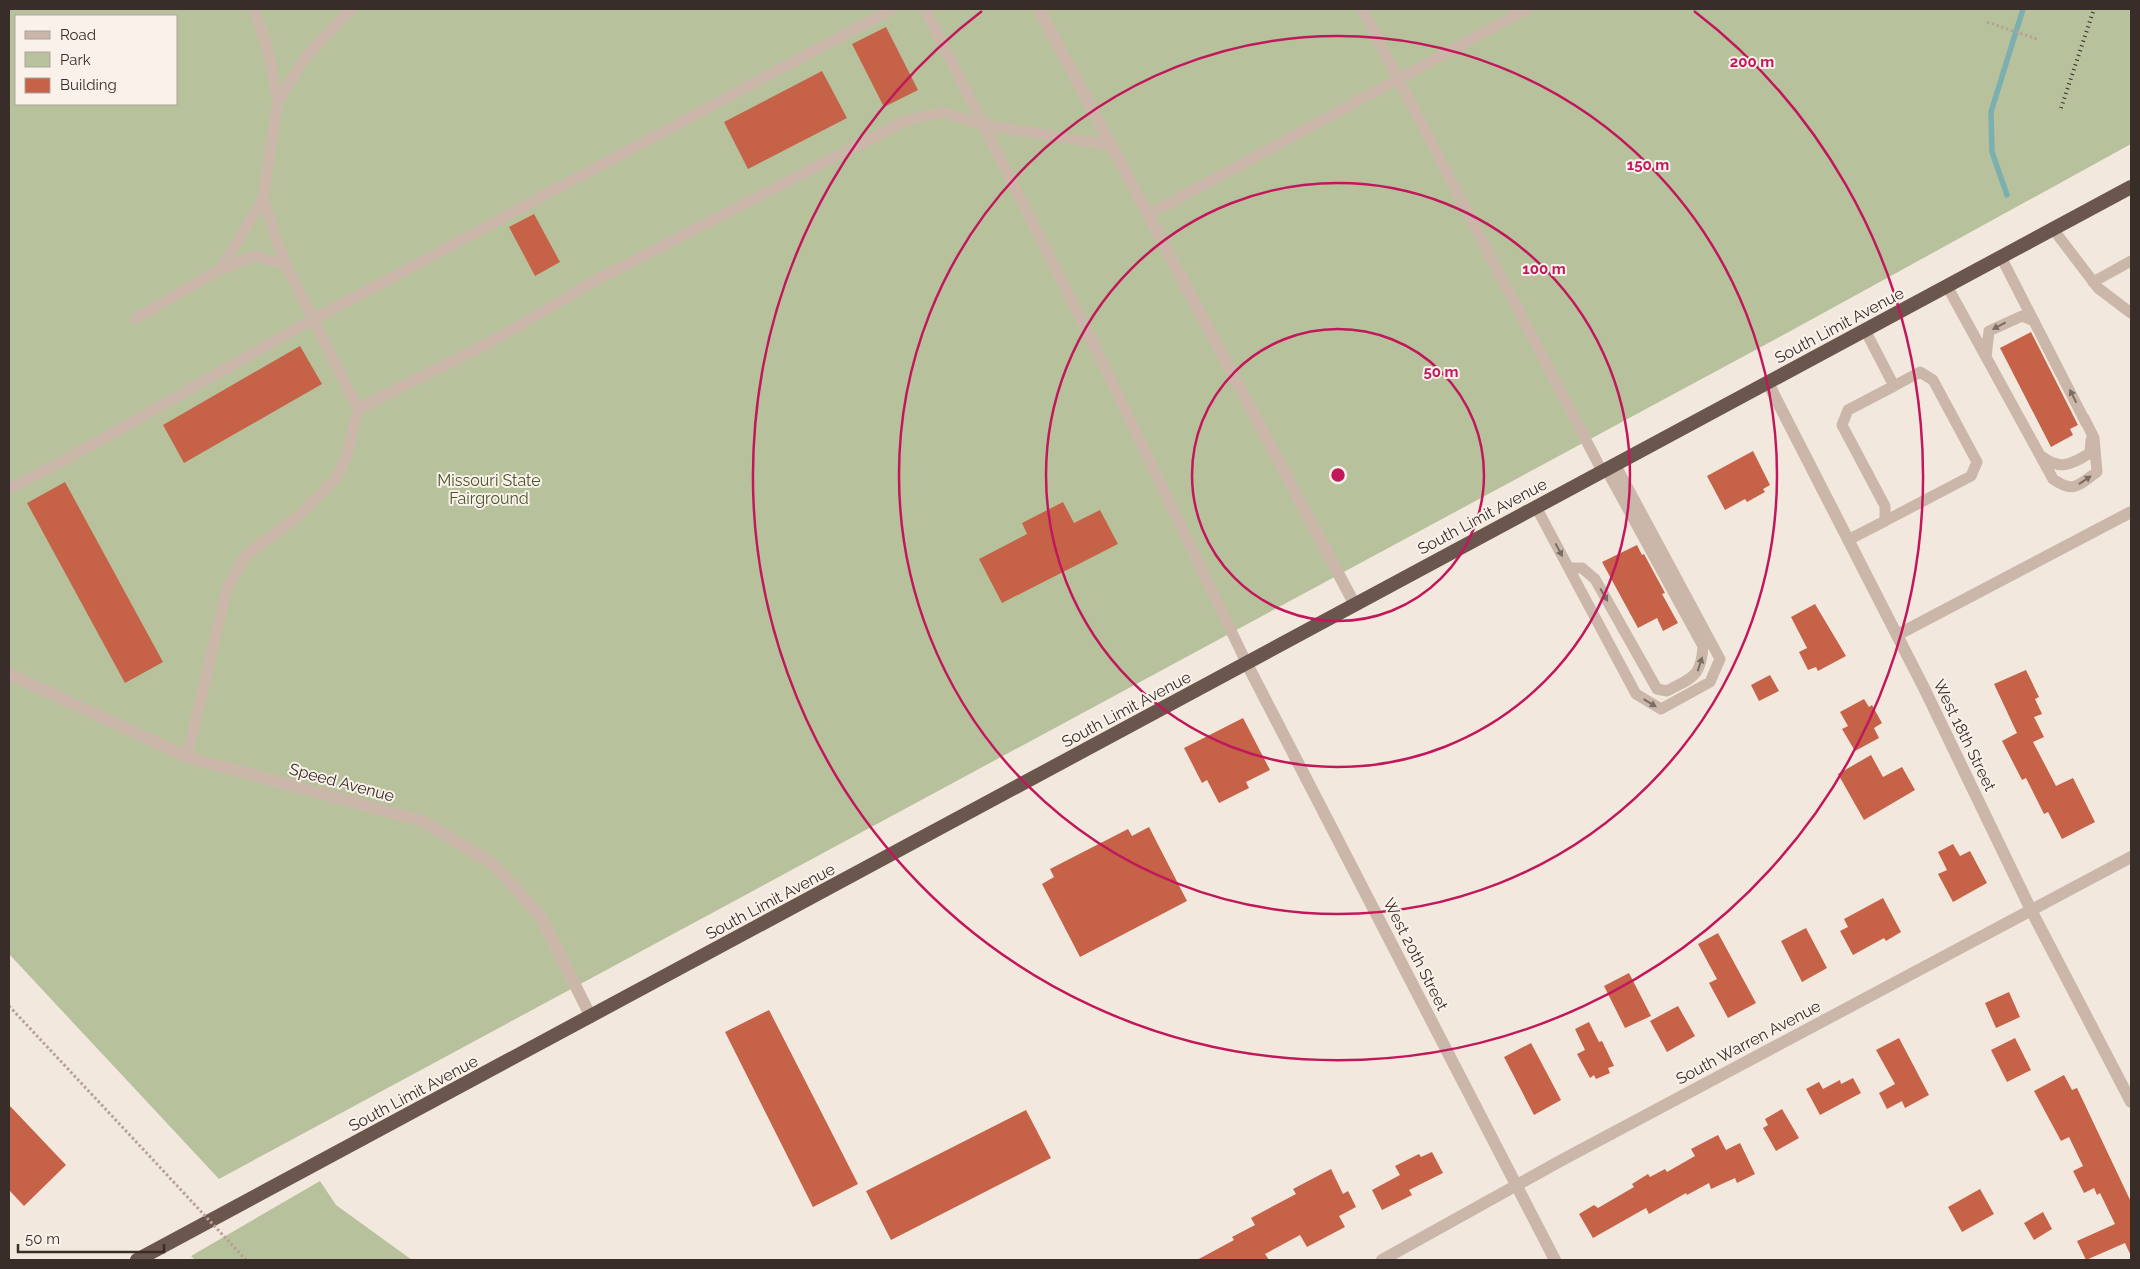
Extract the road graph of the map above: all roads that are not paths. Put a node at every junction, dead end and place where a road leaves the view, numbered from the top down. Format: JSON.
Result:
{"nodes":[{"id":1,"x":254,"y":9,"type":"edge"},
{"id":2,"x":351,"y":9,"type":"edge"},
{"id":3,"x":892,"y":9,"type":"edge"},
{"id":4,"x":926,"y":9,"type":"edge"},
{"id":5,"x":1039,"y":9,"type":"edge"},
{"id":6,"x":1362,"y":9,"type":"edge"},
{"id":7,"x":1526,"y":9,"type":"edge"},
{"id":8,"x":1398,"y":78,"type":"junction"},
{"id":9,"x":278,"y":101,"type":"junction"},
{"id":10,"x":984,"y":125,"type":"junction"},
{"id":11,"x":1110,"y":145,"type":"junction"},
{"id":12,"x":2131,"y":187,"type":"edge"},
{"id":13,"x":263,"y":198,"type":"junction"},
{"id":14,"x":1148,"y":215,"type":"junction"},
{"id":15,"x":2053,"y":230,"type":"junction"},
{"id":16,"x":2001,"y":257,"type":"junction"},
{"id":17,"x":2131,"y":261,"type":"edge"},
{"id":18,"x":286,"y":265,"type":"junction"},
{"id":19,"x":221,"y":269,"type":"junction"},
{"id":20,"x":2093,"y":282,"type":"junction"},
{"id":21,"x":1947,"y":286,"type":"junction"},
{"id":22,"x":2131,"y":314,"type":"edge"},
{"id":23,"x":136,"y":318,"type":"dead end"},
{"id":24,"x":313,"y":320,"type":"junction"},
{"id":25,"x":2034,"y":321,"type":"junction"},
{"id":26,"x":1865,"y":330,"type":"junction"},
{"id":27,"x":1986,"y":357,"type":"junction"},
{"id":28,"x":1768,"y":383,"type":"junction"},
{"id":29,"x":1894,"y":386,"type":"junction"},
{"id":30,"x":358,"y":409,"type":"junction"},
{"id":31,"x":2084,"y":418,"type":"junction"},
{"id":32,"x":2039,"y":453,"type":"junction"},
{"id":33,"x":1608,"y":468,"type":"junction"},
{"id":34,"x":9,"y":489,"type":"edge"},
{"id":35,"x":1536,"y":507,"type":"junction"},
{"id":36,"x":2131,"y":512,"type":"edge"},
{"id":37,"x":1885,"y":521,"type":"junction"},
{"id":38,"x":1848,"y":540,"type":"junction"},
{"id":39,"x":1569,"y":568,"type":"junction"},
{"id":40,"x":1354,"y":605,"type":"junction"},
{"id":41,"x":1897,"y":635,"type":"junction"},
{"id":42,"x":1247,"y":664,"type":"junction"},
{"id":43,"x":9,"y":674,"type":"edge"},
{"id":44,"x":187,"y":757,"type":"junction"},
{"id":45,"x":2131,"y":857,"type":"edge"},
{"id":46,"x":2032,"y":910,"type":"junction"},
{"id":47,"x":591,"y":1017,"type":"junction"},
{"id":48,"x":2131,"y":1102,"type":"edge"},
{"id":49,"x":1517,"y":1185,"type":"junction"},
{"id":50,"x":136,"y":1260,"type":"edge"},
{"id":51,"x":1382,"y":1260,"type":"edge"},
{"id":52,"x":1555,"y":1260,"type":"edge"}],
"edges":[{"from":1,"to":9,"type":"lane"},
{"from":2,"to":9,"type":"lane"},
{"from":3,"to":24,"type":"lane"},
{"from":4,"to":10,"type":"lane"},
{"from":5,"to":11,"type":"street"},
{"from":6,"to":8,"type":"lane"},
{"from":7,"to":8,"type":"lane"},
{"from":8,"to":14,"type":"lane"},
{"from":8,"to":33,"type":"lane"},
{"from":9,"to":13,"type":"lane"},
{"from":10,"to":11,"type":"lane"},
{"from":10,"to":30,"type":"lane"},
{"from":10,"to":42,"type":"lane"},
{"from":11,"to":14,"type":"street"},
{"from":12,"to":15,"type":"highway","name":"South Limit Avenue"},
{"from":13,"to":18,"type":"lane"},
{"from":13,"to":19,"type":"lane"},
{"from":14,"to":40,"type":"street"},
{"from":15,"to":16,"type":"highway","name":"South Limit Avenue"},
{"from":15,"to":20,"type":"lane"},
{"from":16,"to":21,"type":"highway","name":"South Limit Avenue"},
{"from":16,"to":25,"type":"lane"},
{"from":17,"to":20,"type":"lane"},
{"from":18,"to":19,"type":"lane"},
{"from":18,"to":24,"type":"lane"},
{"from":19,"to":23,"type":"lane"},
{"from":20,"to":22,"type":"lane"},
{"from":21,"to":26,"type":"highway","name":"South Limit Avenue"},
{"from":21,"to":27,"type":"lane"},
{"from":24,"to":30,"type":"lane"},
{"from":24,"to":34,"type":"lane"},
{"from":25,"to":27,"type":"lane","one_way":true},
{"from":31,"to":25,"type":"lane","one_way":true},
{"from":26,"to":28,"type":"highway","name":"South Limit Avenue"},
{"from":26,"to":29,"type":"lane"},
{"from":27,"to":32,"type":"lane"},
{"from":28,"to":33,"type":"highway","name":"South Limit Avenue"},
{"from":28,"to":38,"type":"street","name":"West 18th Street"},
{"from":29,"to":37,"type":"lane"},
{"from":29,"to":37,"type":"lane"},
{"from":30,"to":44,"type":"lane"},
{"from":31,"to":32,"type":"lane"},
{"from":32,"to":31,"type":"lane","one_way":true},
{"from":33,"to":35,"type":"highway","name":"South Limit Avenue"},
{"from":39,"to":33,"type":"lane","one_way":true},
{"from":39,"to":33,"type":"lane","one_way":true},
{"from":35,"to":39,"type":"lane","one_way":true},
{"from":35,"to":40,"type":"highway","name":"South Limit Avenue"},
{"from":36,"to":41,"type":"street"},
{"from":37,"to":38,"type":"lane"},
{"from":38,"to":41,"type":"street","name":"West 18th Street"},
{"from":40,"to":42,"type":"highway","name":"South Limit Avenue"},
{"from":41,"to":46,"type":"street","name":"West 18th Street"},
{"from":42,"to":47,"type":"highway","name":"South Limit Avenue"},
{"from":42,"to":49,"type":"street","name":"West 20th Street"},
{"from":43,"to":44,"type":"street","name":"Speed Avenue"},
{"from":44,"to":47,"type":"street","name":"Speed Avenue"},
{"from":45,"to":46,"type":"street","name":"South Warren Avenue"},
{"from":46,"to":48,"type":"street","name":"West 18th Street"},
{"from":46,"to":49,"type":"street","name":"South Warren Avenue"},
{"from":47,"to":50,"type":"highway","name":"South Limit Avenue"},
{"from":49,"to":51,"type":"street","name":"South Warren Avenue"},
{"from":49,"to":52,"type":"street","name":"West 20th Street"}]}
